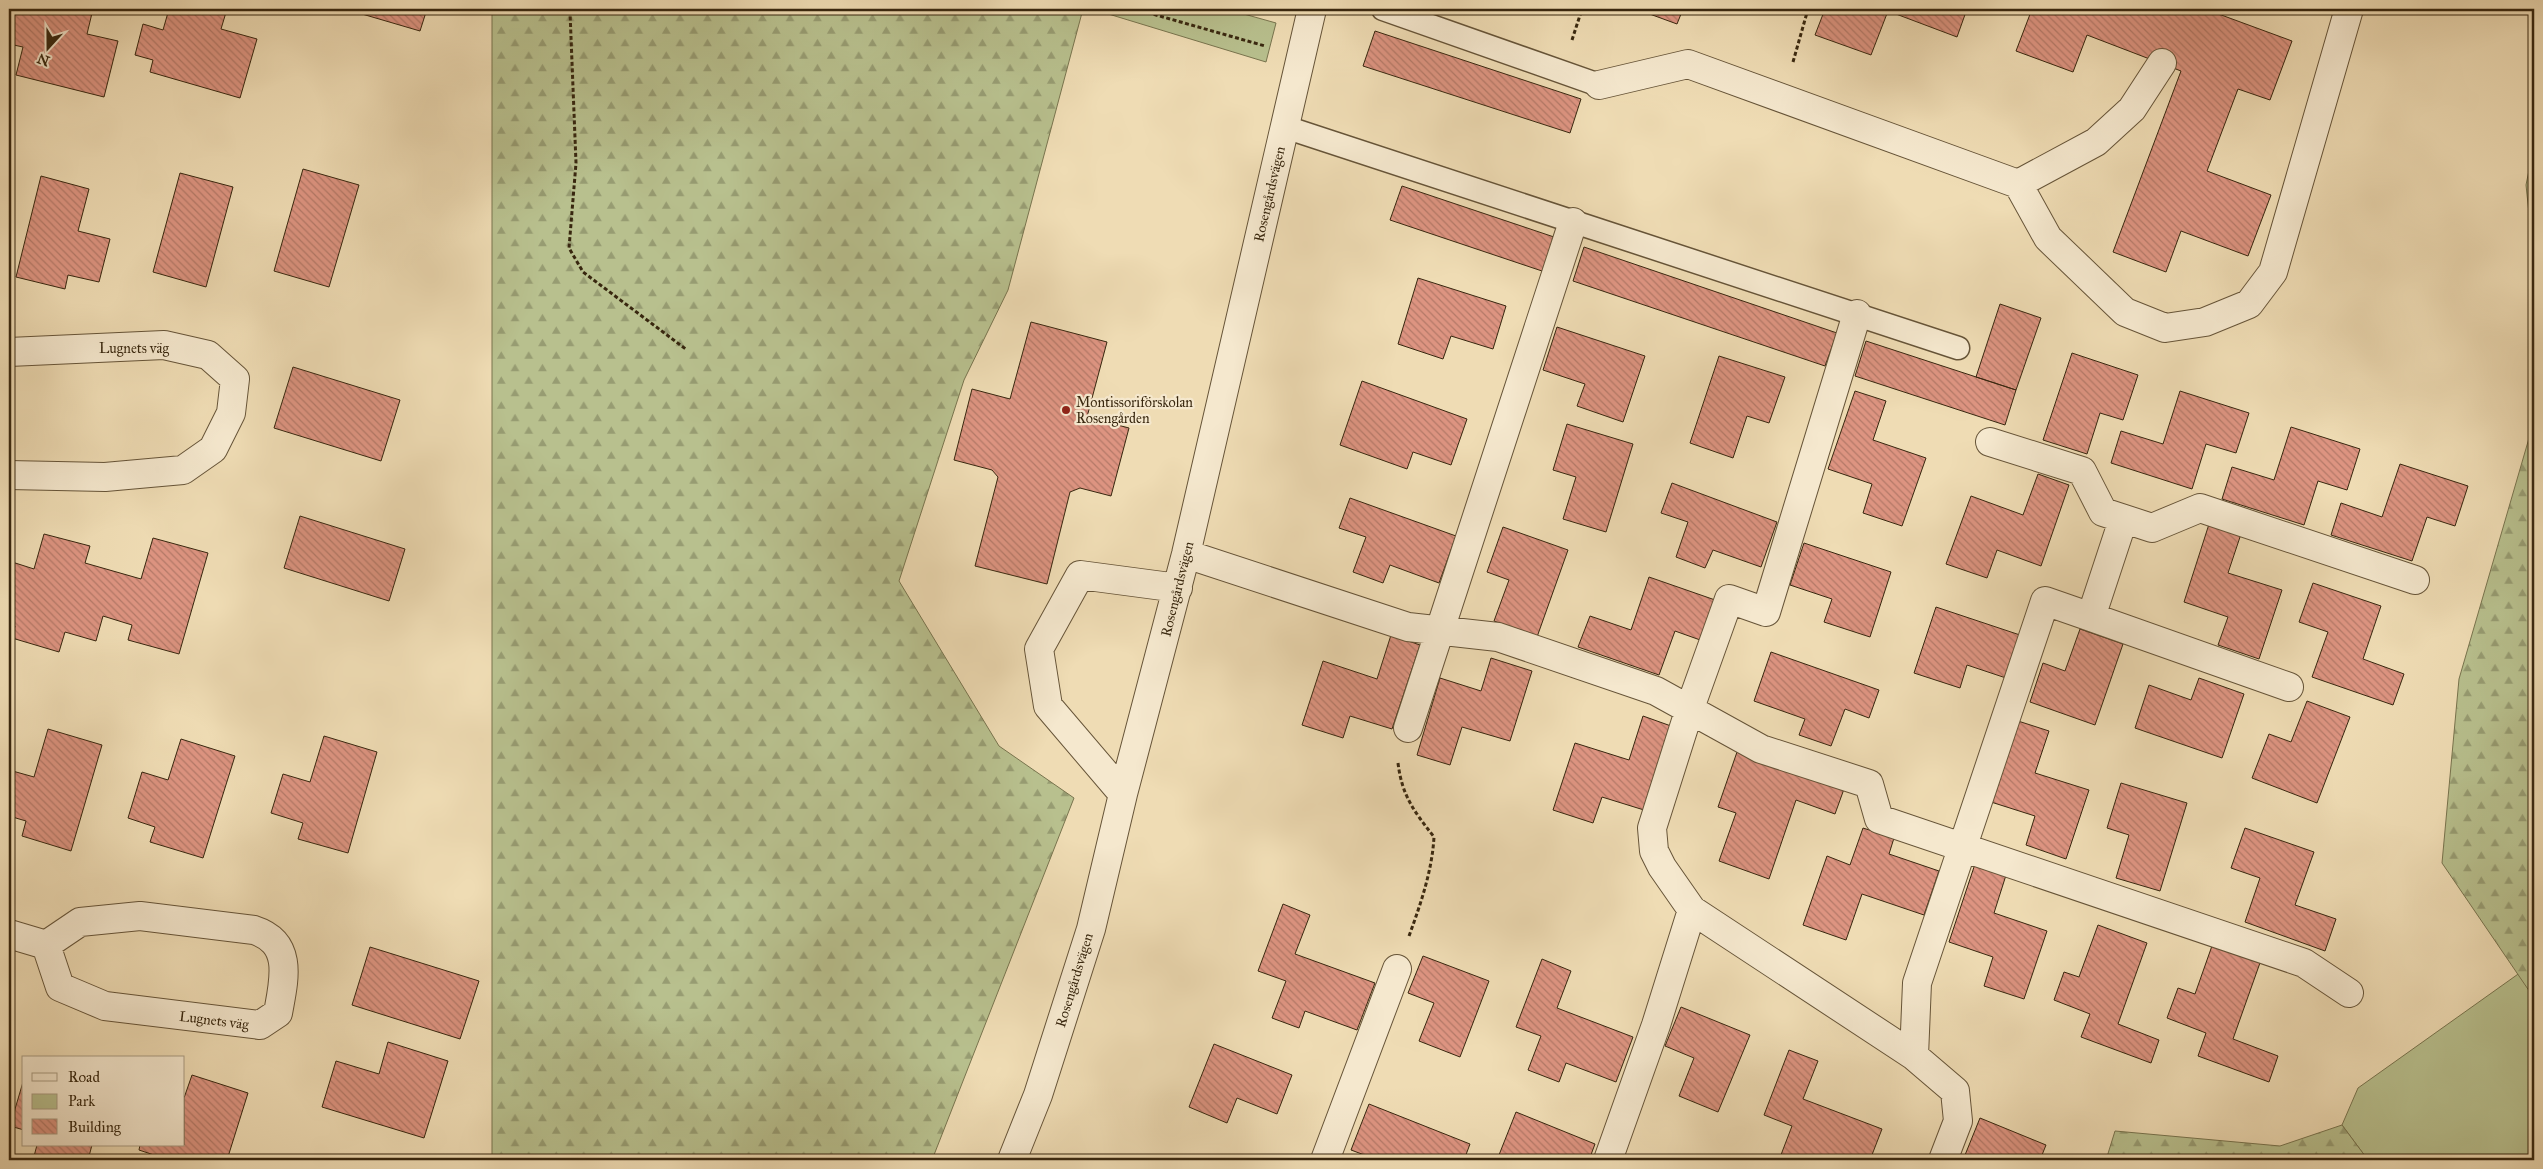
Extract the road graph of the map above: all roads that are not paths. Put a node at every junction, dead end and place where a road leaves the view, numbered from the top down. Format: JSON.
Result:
{"nodes":[{"id":1,"x":1312,"y":9,"type":"edge"},
{"id":2,"x":1383,"y":9,"type":"edge"},
{"id":3,"x":2348,"y":9,"type":"edge"},
{"id":4,"x":2162,"y":63,"type":"dead end"},
{"id":5,"x":1599,"y":85,"type":"joint"},
{"id":6,"x":1285,"y":127,"type":"junction"},
{"id":7,"x":2018,"y":184,"type":"junction"},
{"id":8,"x":1573,"y":222,"type":"junction"},
{"id":9,"x":1857,"y":314,"type":"junction"},
{"id":10,"x":1958,"y":348,"type":"dead end"},
{"id":11,"x":9,"y":352,"type":"edge"},
{"id":12,"x":1990,"y":442,"type":"dead end"},
{"id":13,"x":9,"y":475,"type":"edge"},
{"id":14,"x":2123,"y":520,"type":"junction"},
{"id":15,"x":1186,"y":554,"type":"junction"},
{"id":16,"x":2415,"y":580,"type":"dead end"},
{"id":17,"x":1178,"y":588,"type":"junction"},
{"id":18,"x":2091,"y":617,"type":"junction"},
{"id":19,"x":1441,"y":629,"type":"junction"},
{"id":20,"x":2289,"y":686,"type":"dead end"},
{"id":21,"x":1690,"y":708,"type":"junction"},
{"id":22,"x":1408,"y":728,"type":"road end"},
{"id":23,"x":1123,"y":794,"type":"junction"},
{"id":24,"x":1963,"y":848,"type":"junction"},
{"id":25,"x":1692,"y":910,"type":"junction"},
{"id":26,"x":9,"y":934,"type":"edge"},
{"id":27,"x":46,"y":945,"type":"junction"},
{"id":28,"x":1396,"y":969,"type":"road end"},
{"id":29,"x":2349,"y":993,"type":"dead end"},
{"id":30,"x":1914,"y":1056,"type":"junction"},
{"id":31,"x":1012,"y":1160,"type":"edge"},
{"id":32,"x":1325,"y":1160,"type":"edge"},
{"id":33,"x":1608,"y":1160,"type":"edge"},
{"id":34,"x":1943,"y":1160,"type":"edge"}],
"edges":[{"from":1,"to":6,"type":"street","name":"Rosengårdsvägen"},
{"from":2,"to":5,"type":"lane"},
{"from":3,"to":7,"type":"street"},
{"from":4,"to":7,"type":"street"},
{"from":5,"to":7,"type":"street"},
{"from":6,"to":8,"type":"lane"},
{"from":6,"to":15,"type":"street","name":"Rosengårdsvägen"},
{"from":8,"to":9,"type":"lane"},
{"from":8,"to":19,"type":"street"},
{"from":9,"to":10,"type":"lane"},
{"from":9,"to":21,"type":"street"},
{"from":11,"to":13,"type":"street","name":"Lugnets väg"},
{"from":12,"to":14,"type":"street"},
{"from":14,"to":16,"type":"street"},
{"from":14,"to":18,"type":"street"},
{"from":15,"to":17,"type":"street","name":"Rosengårdsvägen"},
{"from":15,"to":19,"type":"street"},
{"from":17,"to":23,"type":"street","name":"Rosengårdsvägen"},
{"from":17,"to":23,"type":"street"},
{"from":18,"to":20,"type":"street"},
{"from":18,"to":24,"type":"street"},
{"from":19,"to":21,"type":"street"},
{"from":19,"to":22,"type":"street"},
{"from":21,"to":24,"type":"street"},
{"from":21,"to":25,"type":"street"},
{"from":23,"to":31,"type":"street","name":"Rosengårdsvägen"},
{"from":24,"to":29,"type":"street"},
{"from":24,"to":30,"type":"street"},
{"from":25,"to":30,"type":"street"},
{"from":25,"to":33,"type":"street"},
{"from":26,"to":27,"type":"street"},
{"from":27,"to":27,"type":"street","name":"Lugnets väg"},
{"from":28,"to":32,"type":"street"},
{"from":30,"to":34,"type":"street"}]}
